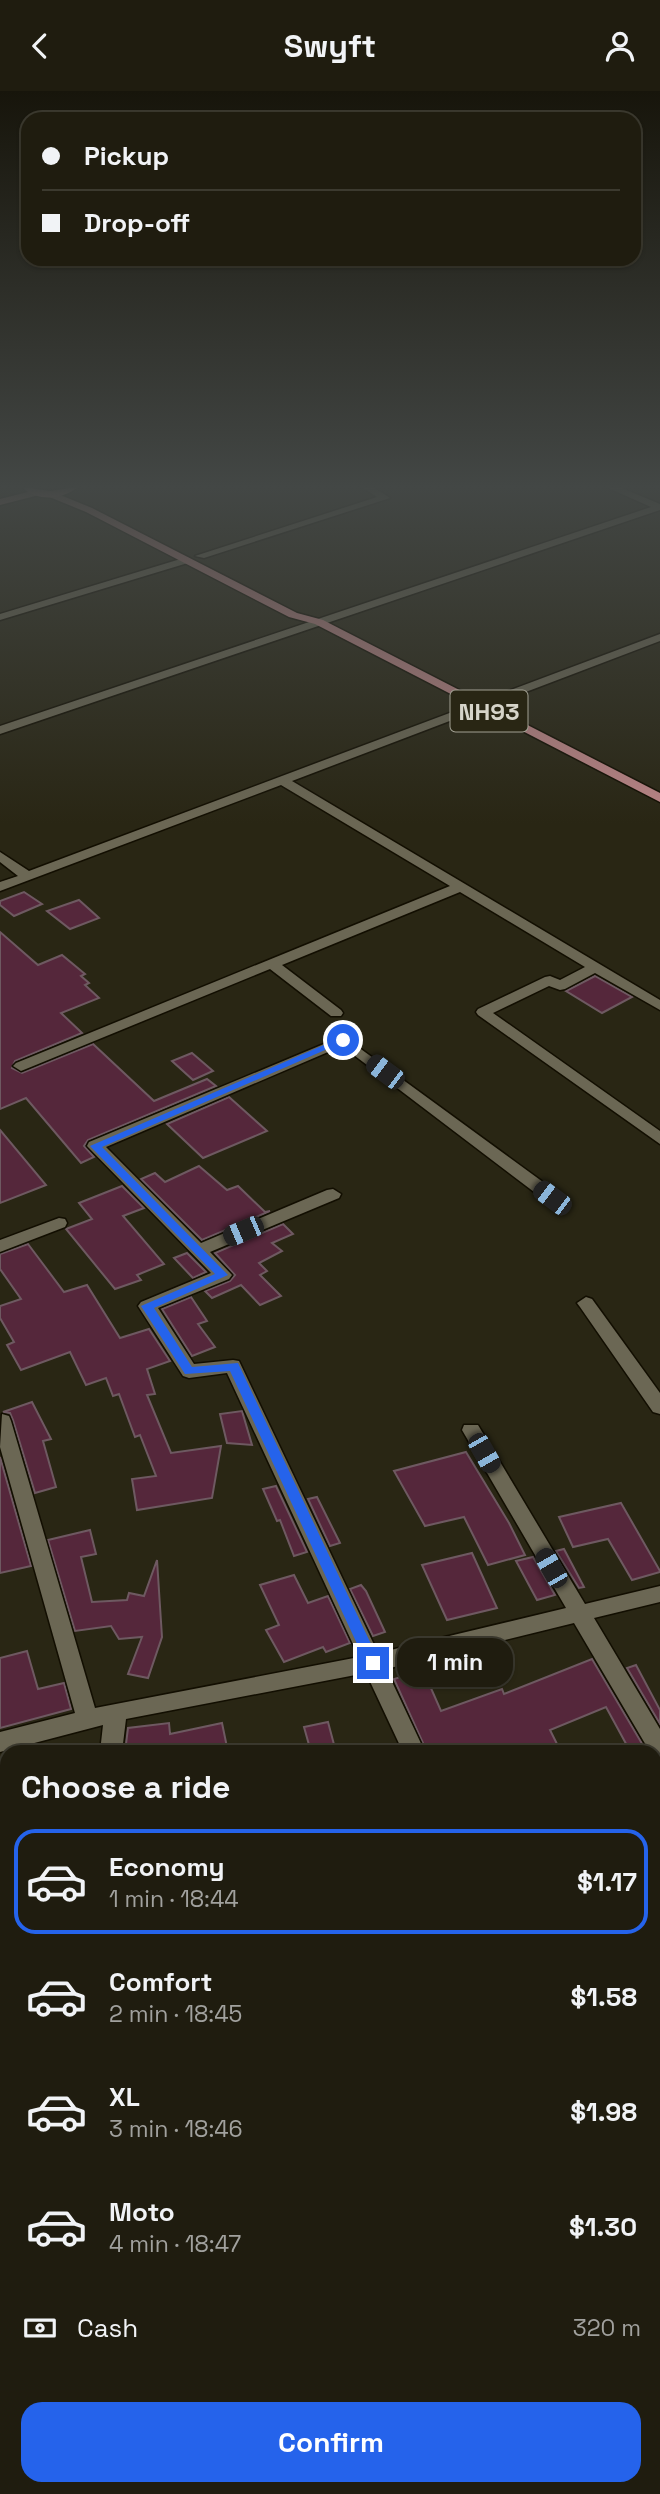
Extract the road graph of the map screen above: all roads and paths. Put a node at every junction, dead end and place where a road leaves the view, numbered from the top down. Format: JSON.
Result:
{"nodes":[{"id":1,"x":59,"y":599,"type":"edge"},
{"id":2,"x":262,"y":599,"type":"edge"},
{"id":3,"x":283,"y":599,"type":"edge"},
{"id":4,"x":387,"y":599,"type":"edge"},
{"id":5,"x":0,"y":617,"type":"edge"},
{"id":6,"x":319,"y":622,"type":"junction"},
{"id":7,"x":660,"y":637,"type":"edge"},
{"id":8,"x":479,"y":706,"type":"junction"},
{"id":9,"x":0,"y":730,"type":"edge"},
{"id":10,"x":282,"y":780,"type":"junction"},
{"id":11,"x":660,"y":798,"type":"edge"},
{"id":12,"x":0,"y":856,"type":"edge"},
{"id":13,"x":28,"y":877,"type":"junction"},
{"id":14,"x":462,"y":886,"type":"junction"},
{"id":15,"x":0,"y":887,"type":"edge"},
{"id":16,"x":272,"y":964,"type":"junction"},
{"id":17,"x":597,"y":967,"type":"junction"},
{"id":18,"x":660,"y":1006,"type":"edge"},
{"id":19,"x":337,"y":1013,"type":"dead end"},
{"id":20,"x":21,"y":1066,"type":"dead end"},
{"id":21,"x":660,"y":1139,"type":"edge"},
{"id":22,"x":333,"y":1194,"type":"dead end"},
{"id":23,"x":552,"y":1198,"type":"dead end"},
{"id":24,"x":59,"y":1223,"type":"dead end"},
{"id":25,"x":0,"y":1246,"type":"edge"},
{"id":26,"x":199,"y":1250,"type":"junction"},
{"id":27,"x":586,"y":1303,"type":"dead end"},
{"id":28,"x":660,"y":1407,"type":"edge"},
{"id":29,"x":2,"y":1421,"type":"dead end"},
{"id":30,"x":471,"y":1430,"type":"dead end"},
{"id":31,"x":660,"y":1594,"type":"edge"},
{"id":32,"x":578,"y":1614,"type":"junction"},
{"id":33,"x":373,"y":1663,"type":"junction"},
{"id":34,"x":116,"y":1712,"type":"junction"},
{"id":35,"x":88,"y":1720,"type":"junction"},
{"id":36,"x":0,"y":1742,"type":"edge"},
{"id":37,"x":111,"y":1745,"type":"edge"},
{"id":38,"x":411,"y":1745,"type":"edge"},
{"id":39,"x":658,"y":1745,"type":"edge"}],
"edges":[{"from":1,"to":5,"type":"street"},
{"from":2,"to":6,"type":"main road","number":"NH93"},
{"from":3,"to":6,"type":"main road","number":"NH93"},
{"from":4,"to":6,"type":"street"},
{"from":6,"to":8,"type":"main road","number":"NH93"},
{"from":6,"to":9,"type":"street"},
{"from":7,"to":8,"type":"street"},
{"from":8,"to":10,"type":"street"},
{"from":8,"to":11,"type":"main road","number":"NH93"},
{"from":10,"to":13,"type":"street"},
{"from":10,"to":14,"type":"street"},
{"from":12,"to":13,"type":"street"},
{"from":13,"to":15,"type":"street"},
{"from":14,"to":16,"type":"street"},
{"from":14,"to":17,"type":"street"},
{"from":16,"to":19,"type":"street"},
{"from":16,"to":20,"type":"street"},
{"from":17,"to":18,"type":"street"},
{"from":17,"to":21,"type":"street"},
{"from":22,"to":26,"type":"street"},
{"from":23,"to":26,"type":"street"},
{"from":24,"to":25,"type":"street"},
{"from":26,"to":33,"type":"street"},
{"from":27,"to":28,"type":"street"},
{"from":29,"to":35,"type":"street"},
{"from":30,"to":32,"type":"street"},
{"from":31,"to":32,"type":"street"},
{"from":32,"to":33,"type":"street"},
{"from":32,"to":39,"type":"street"},
{"from":33,"to":34,"type":"street"},
{"from":33,"to":38,"type":"street"},
{"from":34,"to":35,"type":"street"},
{"from":34,"to":37,"type":"street"},
{"from":35,"to":36,"type":"street"}]}
